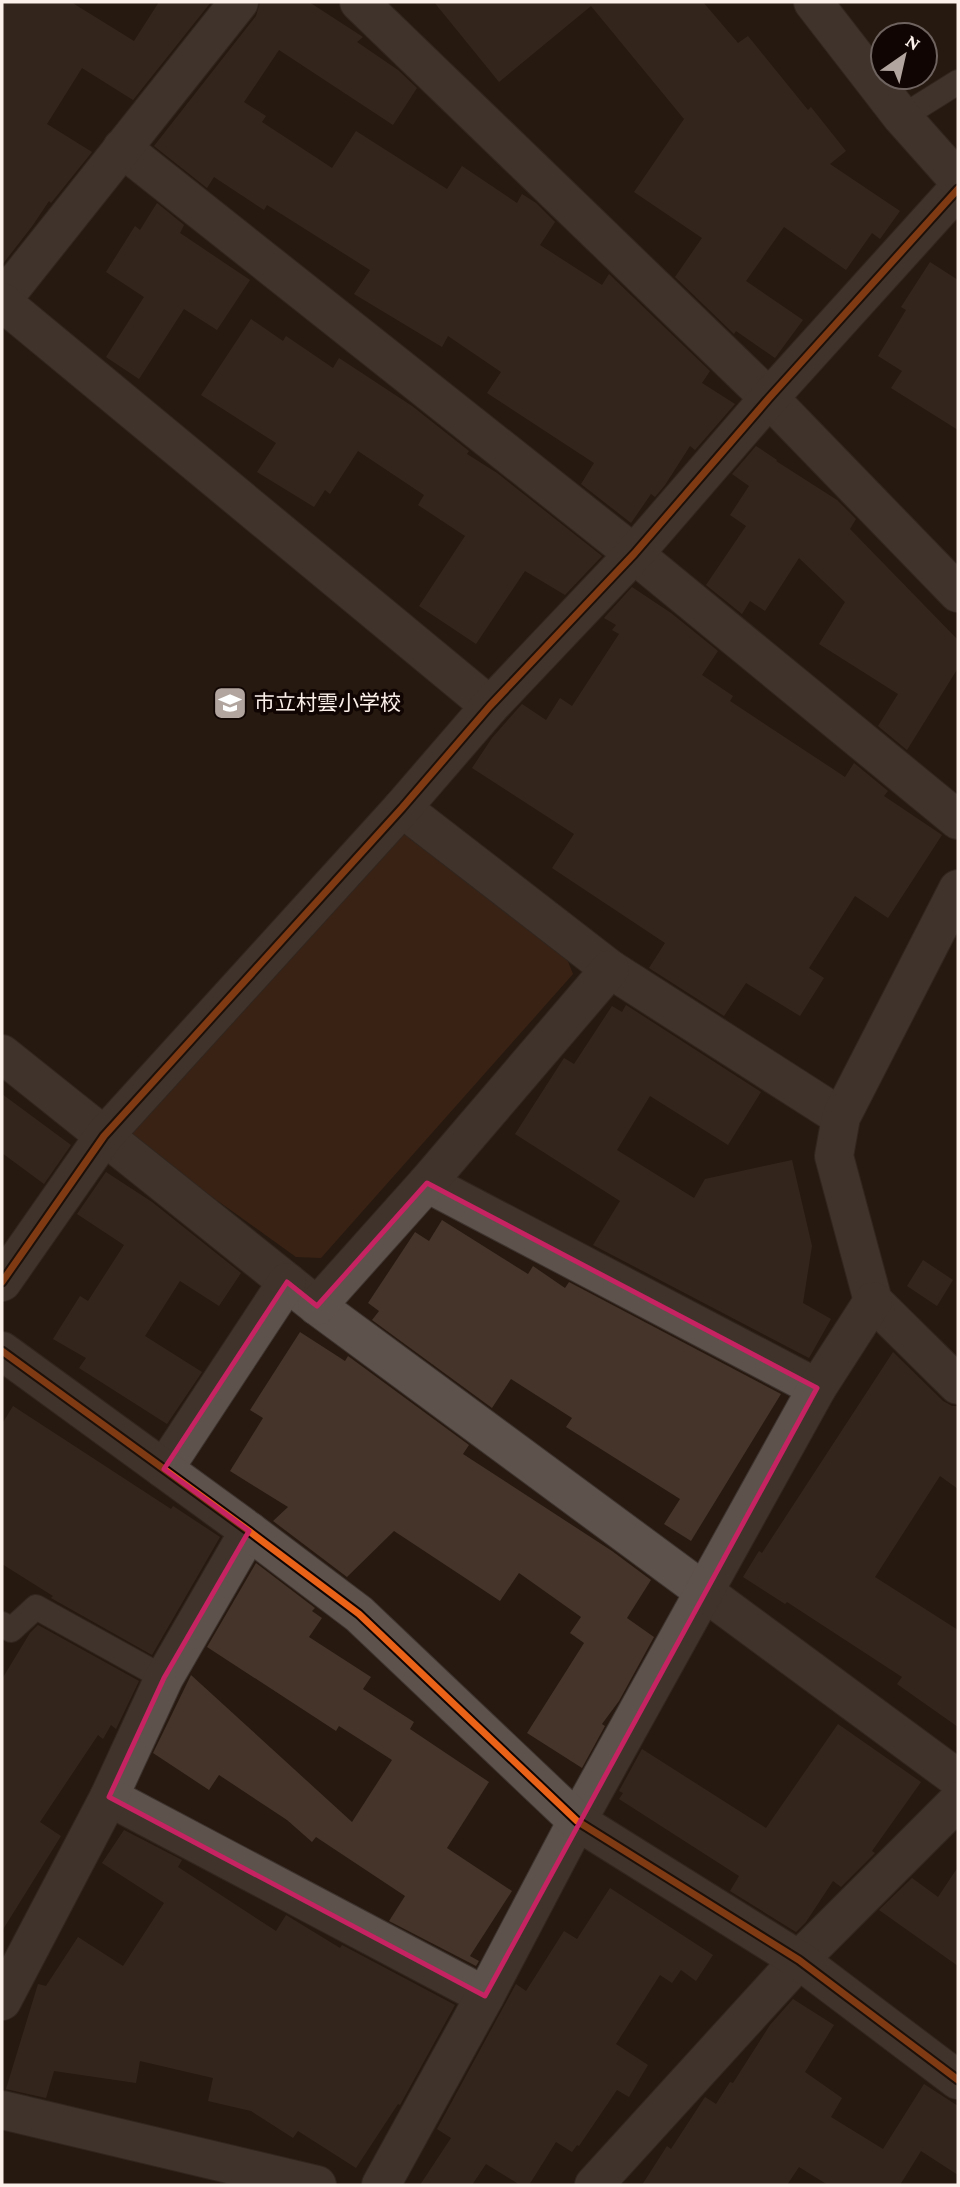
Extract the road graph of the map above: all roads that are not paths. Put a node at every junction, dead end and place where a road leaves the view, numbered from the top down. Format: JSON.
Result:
{"nodes":[{"id":1,"x":239,"y":2,"type":"edge"},
{"id":2,"x":359,"y":2,"type":"edge"},
{"id":3,"x":813,"y":2,"type":"edge"},
{"id":4,"x":958,"y":82,"type":"edge"},
{"id":5,"x":902,"y":117,"type":"junction"},
{"id":6,"x":122,"y":148,"type":"junction"},
{"id":7,"x":958,"y":180,"type":"edge"},
{"id":8,"x":958,"y":189,"type":"edge"},
{"id":9,"x":2,"y":301,"type":"edge"},
{"id":10,"x":769,"y":398,"type":"junction"},
{"id":11,"x":634,"y":554,"type":"junction"},
{"id":12,"x":958,"y":593,"type":"edge"},
{"id":13,"x":490,"y":706,"type":"junction"},
{"id":14,"x":402,"y":808,"type":"junction"},
{"id":15,"x":958,"y":820,"type":"edge"},
{"id":16,"x":958,"y":889,"type":"edge"},
{"id":17,"x":610,"y":969,"type":"junction"},
{"id":18,"x":2,"y":1054,"type":"edge"},
{"id":19,"x":841,"y":1118,"type":"junction"},
{"id":20,"x":104,"y":1136,"type":"junction"},
{"id":21,"x":427,"y":1183,"type":"junction"},
{"id":22,"x":2,"y":1282,"type":"edge"},
{"id":23,"x":287,"y":1282,"type":"junction"},
{"id":24,"x":873,"y":1301,"type":"junction"},
{"id":25,"x":317,"y":1306,"type":"junction"},
{"id":26,"x":2,"y":1351,"type":"edge"},
{"id":27,"x":958,"y":1385,"type":"edge"},
{"id":28,"x":817,"y":1388,"type":"junction"},
{"id":29,"x":164,"y":1469,"type":"junction"},
{"id":30,"x":249,"y":1531,"type":"junction"},
{"id":31,"x":704,"y":1591,"type":"junction"},
{"id":32,"x":2,"y":1624,"type":"edge"},
{"id":33,"x":164,"y":1678,"type":"junction"},
{"id":34,"x":958,"y":1779,"type":"edge"},
{"id":35,"x":109,"y":1797,"type":"junction"},
{"id":36,"x":958,"y":1801,"type":"edge"},
{"id":37,"x":577,"y":1821,"type":"junction"},
{"id":38,"x":12,"y":1958,"type":"edge"},
{"id":39,"x":799,"y":1961,"type":"junction"},
{"id":40,"x":485,"y":1996,"type":"junction"},
{"id":41,"x":2,"y":2001,"type":"edge"},
{"id":42,"x":958,"y":2080,"type":"edge"},
{"id":43,"x":2,"y":2110,"type":"edge"},
{"id":44,"x":317,"y":2185,"type":"edge"},
{"id":45,"x":381,"y":2185,"type":"edge"},
{"id":46,"x":594,"y":2185,"type":"edge"}],
"edges":[{"from":1,"to":6,"type":"street"},
{"from":2,"to":10,"type":"street"},
{"from":3,"to":5,"type":"street"},
{"from":4,"to":5,"type":"lane"},
{"from":5,"to":7,"type":"street"},
{"from":6,"to":9,"type":"street"},
{"from":6,"to":11,"type":"street"},
{"from":8,"to":10,"type":"street"},
{"from":9,"to":13,"type":"street"},
{"from":10,"to":11,"type":"street"},
{"from":10,"to":12,"type":"street"},
{"from":11,"to":13,"type":"street"},
{"from":11,"to":15,"type":"street"},
{"from":13,"to":14,"type":"street"},
{"from":14,"to":17,"type":"street"},
{"from":14,"to":20,"type":"street"},
{"from":16,"to":19,"type":"street"},
{"from":17,"to":19,"type":"street"},
{"from":17,"to":21,"type":"street"},
{"from":18,"to":20,"type":"street"},
{"from":19,"to":24,"type":"street"},
{"from":20,"to":22,"type":"street"},
{"from":20,"to":23,"type":"street"},
{"from":21,"to":25,"type":"street"},
{"from":21,"to":28,"type":"street"},
{"from":23,"to":25,"type":"street"},
{"from":23,"to":29,"type":"street"},
{"from":24,"to":27,"type":"street"},
{"from":24,"to":28,"type":"street"},
{"from":25,"to":31,"type":"street"},
{"from":26,"to":29,"type":"street"},
{"from":28,"to":31,"type":"street"},
{"from":29,"to":30,"type":"street"},
{"from":30,"to":33,"type":"street"},
{"from":30,"to":37,"type":"street"},
{"from":31,"to":34,"type":"street"},
{"from":31,"to":37,"type":"street"},
{"from":32,"to":33,"type":"lane"},
{"from":33,"to":35,"type":"street"},
{"from":35,"to":38,"type":"street"},
{"from":35,"to":40,"type":"street"},
{"from":36,"to":39,"type":"street"},
{"from":37,"to":39,"type":"street"},
{"from":37,"to":40,"type":"street"},
{"from":38,"to":41,"type":"street"},
{"from":39,"to":42,"type":"street"},
{"from":39,"to":46,"type":"street"},
{"from":40,"to":45,"type":"street"},
{"from":43,"to":44,"type":"street"}]}
